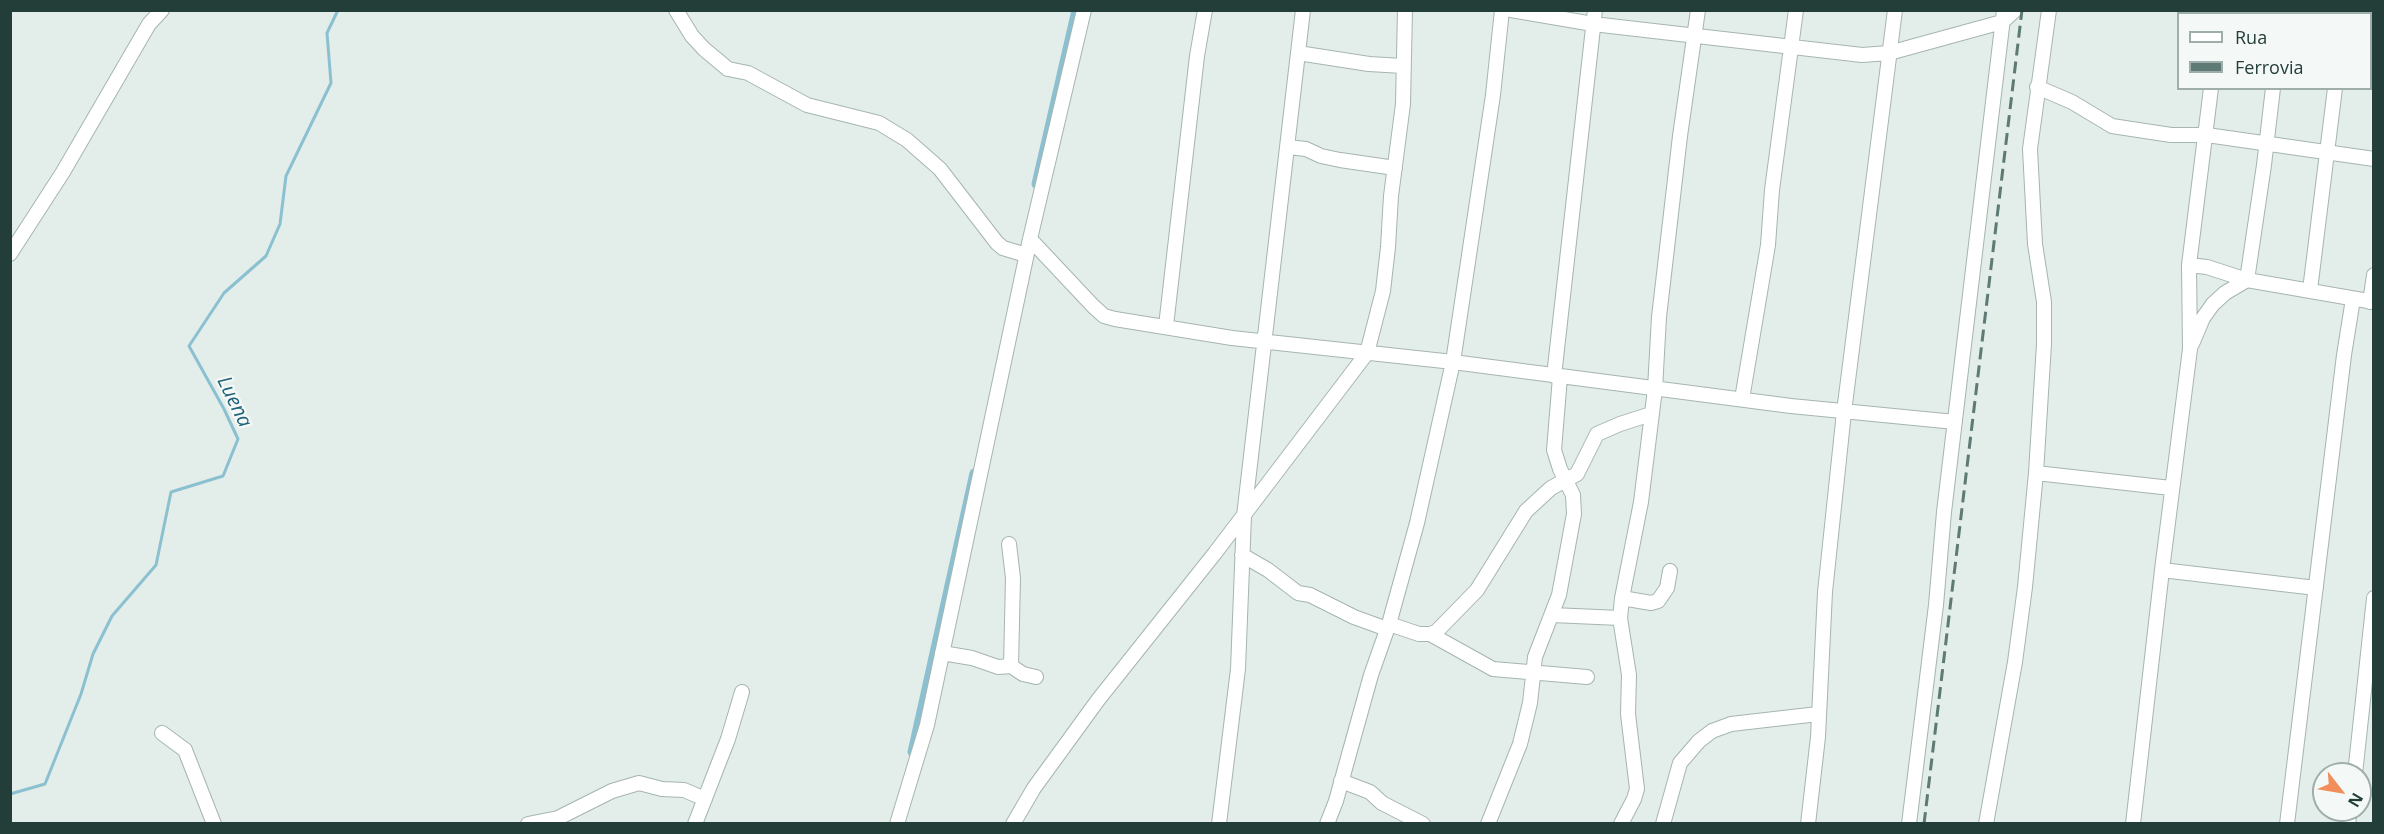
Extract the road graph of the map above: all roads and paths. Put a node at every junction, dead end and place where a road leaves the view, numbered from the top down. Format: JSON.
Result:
{"nodes":[{"id":1,"x":162,"y":10,"type":"edge"},
{"id":2,"x":676,"y":10,"type":"edge"},
{"id":3,"x":1084,"y":10,"type":"edge"},
{"id":4,"x":1205,"y":10,"type":"edge"},
{"id":5,"x":1303,"y":10,"type":"edge"},
{"id":6,"x":1405,"y":10,"type":"edge"},
{"id":7,"x":1502,"y":10,"type":"edge"},
{"id":8,"x":1511,"y":10,"type":"edge"},
{"id":9,"x":1698,"y":10,"type":"edge"},
{"id":10,"x":1796,"y":10,"type":"edge"},
{"id":11,"x":1895,"y":10,"type":"edge"},
{"id":12,"x":2015,"y":10,"type":"edge"},
{"id":13,"x":2049,"y":10,"type":"edge"},
{"id":14,"x":2003,"y":16,"type":"edge"},
{"id":15,"x":1594,"y":17,"type":"edge"},
{"id":16,"x":1696,"y":36,"type":"junction"},
{"id":17,"x":1792,"y":47,"type":"junction"},
{"id":18,"x":1298,"y":53,"type":"junction"},
{"id":19,"x":1889,"y":53,"type":"junction"},
{"id":20,"x":1403,"y":66,"type":"junction"},
{"id":21,"x":2037,"y":87,"type":"junction"},
{"id":22,"x":2211,"y":90,"type":"edge"},
{"id":23,"x":2272,"y":90,"type":"edge"},
{"id":24,"x":2335,"y":90,"type":"edge"},
{"id":25,"x":2207,"y":135,"type":"junction"},
{"id":26,"x":2266,"y":143,"type":"junction"},
{"id":27,"x":1288,"y":147,"type":"junction"},
{"id":28,"x":2326,"y":153,"type":"junction"},
{"id":29,"x":2373,"y":159,"type":"edge"},
{"id":30,"x":1395,"y":168,"type":"junction"},
{"id":31,"x":1030,"y":239,"type":"junction"},
{"id":32,"x":10,"y":254,"type":"edge"},
{"id":33,"x":1026,"y":255,"type":"junction"},
{"id":34,"x":2189,"y":265,"type":"junction"},
{"id":35,"x":2373,"y":275,"type":"edge"},
{"id":36,"x":2247,"y":280,"type":"junction"},
{"id":37,"x":2310,"y":290,"type":"junction"},
{"id":38,"x":2353,"y":299,"type":"junction"},
{"id":39,"x":2372,"y":302,"type":"edge"},
{"id":40,"x":1166,"y":326,"type":"junction"},
{"id":41,"x":1265,"y":341,"type":"junction"},
{"id":42,"x":2190,"y":349,"type":"junction"},
{"id":43,"x":1367,"y":353,"type":"junction"},
{"id":44,"x":1454,"y":362,"type":"junction"},
{"id":45,"x":1557,"y":377,"type":"junction"},
{"id":46,"x":1654,"y":389,"type":"junction"},
{"id":47,"x":1743,"y":399,"type":"junction"},
{"id":48,"x":1844,"y":412,"type":"junction"},
{"id":49,"x":1651,"y":414,"type":"junction"},
{"id":50,"x":1955,"y":422,"type":"junction"},
{"id":51,"x":2036,"y":473,"type":"junction"},
{"id":52,"x":1567,"y":481,"type":"junction"},
{"id":53,"x":2172,"y":488,"type":"junction"},
{"id":54,"x":1244,"y":516,"type":"junction"},
{"id":55,"x":1009,"y":544,"type":"dead end"},
{"id":56,"x":1242,"y":555,"type":"junction"},
{"id":57,"x":2162,"y":570,"type":"junction"},
{"id":58,"x":1670,"y":571,"type":"dead end"},
{"id":59,"x":2316,"y":588,"type":"junction"},
{"id":60,"x":2373,"y":597,"type":"edge"},
{"id":61,"x":1622,"y":598,"type":"junction"},
{"id":62,"x":1552,"y":615,"type":"junction"},
{"id":63,"x":1620,"y":618,"type":"junction"},
{"id":64,"x":1388,"y":626,"type":"junction"},
{"id":65,"x":1430,"y":634,"type":"junction"},
{"id":66,"x":942,"y":653,"type":"junction"},
{"id":67,"x":1011,"y":666,"type":"junction"},
{"id":68,"x":1534,"y":673,"type":"junction"},
{"id":69,"x":1036,"y":677,"type":"dead end"},
{"id":70,"x":1587,"y":677,"type":"dead end"},
{"id":71,"x":742,"y":692,"type":"dead end"},
{"id":72,"x":1818,"y":714,"type":"junction"},
{"id":73,"x":162,"y":733,"type":"dead end"},
{"id":74,"x":2356,"y":762,"type":"edge"},
{"id":75,"x":1341,"y":781,"type":"junction"},
{"id":76,"x":705,"y":799,"type":"junction"},
{"id":77,"x":214,"y":824,"type":"edge"},
{"id":78,"x":528,"y":824,"type":"edge"},
{"id":79,"x":695,"y":824,"type":"edge"},
{"id":80,"x":897,"y":824,"type":"edge"},
{"id":81,"x":1013,"y":824,"type":"edge"},
{"id":82,"x":1219,"y":824,"type":"edge"},
{"id":83,"x":1327,"y":824,"type":"edge"},
{"id":84,"x":1423,"y":824,"type":"edge"},
{"id":85,"x":1488,"y":824,"type":"edge"},
{"id":86,"x":1621,"y":824,"type":"edge"},
{"id":87,"x":1663,"y":824,"type":"edge"},
{"id":88,"x":1808,"y":824,"type":"edge"},
{"id":89,"x":1909,"y":824,"type":"edge"},
{"id":90,"x":1986,"y":824,"type":"edge"},
{"id":91,"x":2133,"y":824,"type":"edge"},
{"id":92,"x":2287,"y":824,"type":"edge"}],
"edges":[{"from":1,"to":32,"type":"street"},
{"from":2,"to":33,"type":"street"},
{"from":3,"to":31,"type":"street"},
{"from":4,"to":40,"type":"street"},
{"from":5,"to":18,"type":"street"},
{"from":6,"to":20,"type":"street"},
{"from":7,"to":44,"type":"street"},
{"from":8,"to":15,"type":"street"},
{"from":9,"to":16,"type":"street"},
{"from":10,"to":17,"type":"street"},
{"from":11,"to":19,"type":"street"},
{"from":12,"to":14,"type":"street"},
{"from":13,"to":21,"type":"street"},
{"from":14,"to":19,"type":"street"},
{"from":14,"to":50,"type":"street"},
{"from":15,"to":16,"type":"street"},
{"from":15,"to":45,"type":"street"},
{"from":16,"to":17,"type":"street"},
{"from":16,"to":46,"type":"street"},
{"from":17,"to":19,"type":"street"},
{"from":17,"to":47,"type":"street"},
{"from":18,"to":20,"type":"street"},
{"from":18,"to":27,"type":"street"},
{"from":19,"to":48,"type":"street"},
{"from":20,"to":30,"type":"street"},
{"from":21,"to":25,"type":"street"},
{"from":21,"to":51,"type":"street"},
{"from":22,"to":25,"type":"street"},
{"from":23,"to":26,"type":"street"},
{"from":24,"to":28,"type":"street"},
{"from":25,"to":26,"type":"street"},
{"from":25,"to":34,"type":"street"},
{"from":26,"to":28,"type":"street"},
{"from":26,"to":36,"type":"street"},
{"from":27,"to":30,"type":"street"},
{"from":27,"to":41,"type":"street"},
{"from":28,"to":29,"type":"street"},
{"from":28,"to":37,"type":"street"},
{"from":30,"to":43,"type":"street"},
{"from":31,"to":33,"type":"street"},
{"from":31,"to":40,"type":"street"},
{"from":33,"to":66,"type":"street"},
{"from":34,"to":36,"type":"street"},
{"from":34,"to":42,"type":"street"},
{"from":35,"to":39,"type":"street"},
{"from":36,"to":37,"type":"street"},
{"from":36,"to":42,"type":"street"},
{"from":37,"to":38,"type":"street"},
{"from":38,"to":39,"type":"street"},
{"from":38,"to":59,"type":"street"},
{"from":40,"to":41,"type":"street"},
{"from":41,"to":43,"type":"street"},
{"from":41,"to":54,"type":"street"},
{"from":42,"to":53,"type":"street"},
{"from":43,"to":44,"type":"street"},
{"from":43,"to":54,"type":"street"},
{"from":44,"to":45,"type":"street"},
{"from":44,"to":64,"type":"street"},
{"from":45,"to":46,"type":"street"},
{"from":45,"to":52,"type":"street"},
{"from":46,"to":47,"type":"street"},
{"from":46,"to":49,"type":"street"},
{"from":47,"to":48,"type":"street"},
{"from":48,"to":50,"type":"street"},
{"from":48,"to":72,"type":"street"},
{"from":49,"to":52,"type":"street"},
{"from":49,"to":61,"type":"street"},
{"from":50,"to":89,"type":"street"},
{"from":51,"to":53,"type":"street"},
{"from":51,"to":90,"type":"street"},
{"from":52,"to":62,"type":"street"},
{"from":52,"to":65,"type":"street"},
{"from":53,"to":57,"type":"street"},
{"from":54,"to":56,"type":"street"},
{"from":54,"to":81,"type":"street"},
{"from":55,"to":67,"type":"street"},
{"from":56,"to":64,"type":"street"},
{"from":56,"to":82,"type":"street"},
{"from":57,"to":59,"type":"street"},
{"from":57,"to":91,"type":"street"},
{"from":58,"to":61,"type":"street"},
{"from":59,"to":92,"type":"street"},
{"from":60,"to":74,"type":"street"},
{"from":61,"to":63,"type":"street"},
{"from":62,"to":63,"type":"street"},
{"from":62,"to":68,"type":"street"},
{"from":63,"to":86,"type":"street"},
{"from":64,"to":65,"type":"street"},
{"from":64,"to":75,"type":"street"},
{"from":65,"to":68,"type":"street"},
{"from":66,"to":67,"type":"street"},
{"from":66,"to":80,"type":"street"},
{"from":67,"to":69,"type":"street"},
{"from":68,"to":70,"type":"street"},
{"from":68,"to":85,"type":"street"},
{"from":71,"to":76,"type":"street"},
{"from":72,"to":87,"type":"street"},
{"from":72,"to":88,"type":"street"},
{"from":73,"to":77,"type":"street"},
{"from":75,"to":83,"type":"street"},
{"from":75,"to":84,"type":"street"},
{"from":76,"to":78,"type":"street"},
{"from":76,"to":79,"type":"street"}]}
